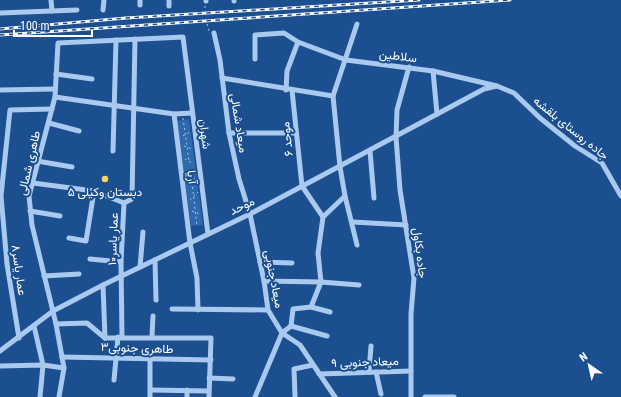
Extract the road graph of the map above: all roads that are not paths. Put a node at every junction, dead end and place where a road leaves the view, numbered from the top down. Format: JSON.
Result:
{"nodes":[{"id":1,"x":51,"y":0,"type":"edge"},
{"id":2,"x":104,"y":0,"type":"edge"},
{"id":3,"x":170,"y":0,"type":"edge"},
{"id":4,"x":169,"y":6,"type":"dead end"},
{"id":5,"x":77,"y":10,"type":"dead end"},
{"id":6,"x":103,"y":10,"type":"dead end"},
{"id":7,"x":52,"y":11,"type":"junction"},
{"id":8,"x":0,"y":14,"type":"edge"},
{"id":9,"x":357,"y":24,"type":"dead end"},
{"id":10,"x":214,"y":33,"type":"road end"},
{"id":11,"x":135,"y":39,"type":"junction"},
{"id":12,"x":116,"y":40,"type":"junction"},
{"id":13,"x":298,"y":42,"type":"junction"},
{"id":14,"x":255,"y":59,"type":"dead end"},
{"id":15,"x":346,"y":60,"type":"junction"},
{"id":16,"x":409,"y":68,"type":"junction"},
{"id":17,"x":433,"y":71,"type":"junction"},
{"id":18,"x":56,"y":74,"type":"junction"},
{"id":19,"x":222,"y":78,"type":"junction"},
{"id":20,"x":92,"y":79,"type":"dead end"},
{"id":21,"x":497,"y":86,"type":"junction"},
{"id":22,"x":55,"y":89,"type":"junction"},
{"id":23,"x":0,"y":90,"type":"edge"},
{"id":24,"x":289,"y":90,"type":"junction"},
{"id":25,"x":334,"y":96,"type":"junction"},
{"id":26,"x":55,"y":97,"type":"junction"},
{"id":27,"x":114,"y":104,"type":"junction"},
{"id":28,"x":135,"y":108,"type":"junction"},
{"id":29,"x":52,"y":110,"type":"junction"},
{"id":30,"x":192,"y":113,"type":"junction"},
{"id":31,"x":174,"y":114,"type":"junction"},
{"id":32,"x":437,"y":114,"type":"junction"},
{"id":33,"x":49,"y":123,"type":"junction"},
{"id":34,"x":79,"y":131,"type":"dead end"},
{"id":35,"x":229,"y":133,"type":"junction"},
{"id":36,"x":296,"y":133,"type":"junction"},
{"id":37,"x":396,"y":137,"type":"junction"},
{"id":38,"x":113,"y":151,"type":"dead end"},
{"id":39,"x":370,"y":151,"type":"junction"},
{"id":40,"x":37,"y":161,"type":"junction"},
{"id":41,"x":72,"y":167,"type":"dead end"},
{"id":42,"x":340,"y":167,"type":"junction"},
{"id":43,"x":33,"y":183,"type":"junction"},
{"id":44,"x":302,"y":186,"type":"junction"},
{"id":45,"x":94,"y":191,"type":"junction"},
{"id":46,"x":346,"y":196,"type":"junction"},
{"id":47,"x":621,"y":196,"type":"edge"},
{"id":48,"x":374,"y":198,"type":"dead end"},
{"id":49,"x":124,"y":203,"type":"junction"},
{"id":50,"x":30,"y":211,"type":"junction"},
{"id":51,"x":250,"y":214,"type":"junction"},
{"id":52,"x":60,"y":216,"type":"dead end"},
{"id":53,"x":323,"y":217,"type":"junction"},
{"id":54,"x":353,"y":222,"type":"junction"},
{"id":55,"x":406,"y":225,"type":"junction"},
{"id":56,"x":143,"y":232,"type":"dead end"},
{"id":57,"x":208,"y":234,"type":"junction"},
{"id":58,"x":68,"y":238,"type":"dead end"},
{"id":59,"x":190,"y":243,"type":"junction"},
{"id":60,"x":357,"y":245,"type":"dead end"},
{"id":61,"x":90,"y":259,"type":"dead end"},
{"id":62,"x":155,"y":260,"type":"junction"},
{"id":63,"x":122,"y":262,"type":"junction"},
{"id":64,"x":260,"y":262,"type":"junction"},
{"id":65,"x":292,"y":263,"type":"dead end"},
{"id":66,"x":140,"y":267,"type":"junction"},
{"id":67,"x":0,"y":270,"type":"edge"},
{"id":68,"x":8,"y":270,"type":"junction"},
{"id":69,"x":78,"y":274,"type":"dead end"},
{"id":70,"x":44,"y":276,"type":"junction"},
{"id":71,"x":121,"y":276,"type":"junction"},
{"id":72,"x":264,"y":282,"type":"junction"},
{"id":73,"x":321,"y":282,"type":"junction"},
{"id":74,"x":103,"y":285,"type":"junction"},
{"id":75,"x":359,"y":285,"type":"dead end"},
{"id":76,"x":156,"y":300,"type":"dead end"},
{"id":77,"x":311,"y":307,"type":"junction"},
{"id":78,"x":172,"y":310,"type":"dead end"},
{"id":79,"x":198,"y":310,"type":"junction"},
{"id":80,"x":268,"y":310,"type":"junction"},
{"id":81,"x":53,"y":311,"type":"junction"},
{"id":82,"x":330,"y":312,"type":"dead end"},
{"id":83,"x":153,"y":316,"type":"dead end"},
{"id":84,"x":56,"y":324,"type":"junction"},
{"id":85,"x":34,"y":326,"type":"junction"},
{"id":86,"x":291,"y":326,"type":"junction"},
{"id":87,"x":282,"y":333,"type":"junction"},
{"id":88,"x":152,"y":336,"type":"junction"},
{"id":89,"x":327,"y":336,"type":"dead end"},
{"id":90,"x":120,"y":337,"type":"junction"},
{"id":91,"x":19,"y":338,"type":"junction"},
{"id":92,"x":105,"y":338,"type":"junction"},
{"id":93,"x":371,"y":346,"type":"dead end"},
{"id":94,"x":0,"y":351,"type":"edge"},
{"id":95,"x":62,"y":357,"type":"junction"},
{"id":96,"x":116,"y":358,"type":"junction"},
{"id":97,"x":150,"y":359,"type":"junction"},
{"id":98,"x":211,"y":360,"type":"junction"},
{"id":99,"x":43,"y":365,"type":"junction"},
{"id":100,"x":313,"y":365,"type":"junction"},
{"id":101,"x":0,"y":366,"type":"edge"},
{"id":102,"x":64,"y":368,"type":"junction"},
{"id":103,"x":411,"y":371,"type":"junction"},
{"id":104,"x":369,"y":372,"type":"junction"},
{"id":105,"x":376,"y":372,"type":"junction"},
{"id":106,"x":319,"y":374,"type":"junction"},
{"id":107,"x":209,"y":378,"type":"junction"},
{"id":108,"x":233,"y":379,"type":"dead end"},
{"id":109,"x":114,"y":380,"type":"dead end"},
{"id":110,"x":151,"y":390,"type":"junction"},
{"id":111,"x":187,"y":390,"type":"junction"},
{"id":112,"x":208,"y":391,"type":"junction"},
{"id":113,"x":381,"y":394,"type":"dead end"},
{"id":114,"x":295,"y":396,"type":"edge"},
{"id":115,"x":40,"y":397,"type":"edge"},
{"id":116,"x":60,"y":397,"type":"edge"},
{"id":117,"x":150,"y":397,"type":"edge"},
{"id":118,"x":187,"y":397,"type":"edge"},
{"id":119,"x":208,"y":397,"type":"edge"},
{"id":120,"x":255,"y":397,"type":"edge"},
{"id":121,"x":335,"y":397,"type":"edge"},
{"id":122,"x":411,"y":397,"type":"edge"},
{"id":123,"x":425,"y":397,"type":"edge"},
{"id":124,"x":454,"y":397,"type":"edge"}],
"edges":[{"from":1,"to":7,"type":"street"},
{"from":2,"to":6,"type":"street"},
{"from":3,"to":4,"type":"street"},
{"from":5,"to":7,"type":"street"},
{"from":7,"to":8,"type":"street"},
{"from":9,"to":15,"type":"street"},
{"from":10,"to":19,"type":"street","name":"میعاد شمالی"},
{"from":11,"to":12,"type":"street"},
{"from":11,"to":28,"type":"street"},
{"from":11,"to":30,"type":"street","name":"شهران"},
{"from":12,"to":18,"type":"street","name":"طاهری شمالی"},
{"from":12,"to":27,"type":"street"},
{"from":13,"to":14,"type":"street","name":"سلاطین"},
{"from":13,"to":15,"type":"street","name":"سلاطین"},
{"from":13,"to":24,"type":"street","name":"موحد ۶"},
{"from":15,"to":16,"type":"street","name":"سلاطین"},
{"from":15,"to":25,"type":"street"},
{"from":16,"to":17,"type":"street","name":"سلاطین"},
{"from":16,"to":37,"type":"street","name":"جاده بکاول"},
{"from":17,"to":21,"type":"street","name":"سلاطین"},
{"from":17,"to":32,"type":"street"},
{"from":18,"to":20,"type":"street"},
{"from":18,"to":22,"type":"street","name":"طاهری شمالی"},
{"from":19,"to":24,"type":"street"},
{"from":19,"to":35,"type":"street","name":"میعاد شمالی"},
{"from":21,"to":32,"type":"street","name":"موحد"},
{"from":21,"to":47,"type":"street","name":"جاده روستای بلقشه"},
{"from":22,"to":23,"type":"street"},
{"from":22,"to":26,"type":"street","name":"طاهری شمالی"},
{"from":24,"to":25,"type":"street"},
{"from":24,"to":36,"type":"street","name":"موحد ۶"},
{"from":25,"to":42,"type":"street"},
{"from":26,"to":27,"type":"street"},
{"from":26,"to":29,"type":"street","name":"طاهری شمالی"},
{"from":27,"to":28,"type":"street"},
{"from":27,"to":38,"type":"street"},
{"from":28,"to":31,"type":"street"},
{"from":28,"to":49,"type":"street"},
{"from":29,"to":33,"type":"street","name":"طاهری شمالی"},
{"from":29,"to":68,"type":"street","name":"عمار یاسر۸"},
{"from":30,"to":31,"type":"street"},
{"from":30,"to":57,"type":"street","name":"شهران"},
{"from":31,"to":59,"type":"street","name":"آریا"},
{"from":32,"to":37,"type":"street","name":"موحد"},
{"from":33,"to":34,"type":"street"},
{"from":33,"to":40,"type":"street","name":"طاهری شمالی"},
{"from":35,"to":36,"type":"street"},
{"from":35,"to":51,"type":"street","name":"میعاد شمالی"},
{"from":36,"to":44,"type":"street","name":"موحد ۶"},
{"from":37,"to":39,"type":"street","name":"موحد"},
{"from":37,"to":55,"type":"street","name":"جاده بکاول"},
{"from":39,"to":42,"type":"street","name":"موحد"},
{"from":39,"to":48,"type":"street"},
{"from":40,"to":41,"type":"street"},
{"from":40,"to":43,"type":"street","name":"طاهری شمالی"},
{"from":42,"to":44,"type":"street","name":"موحد"},
{"from":42,"to":46,"type":"street"},
{"from":43,"to":45,"type":"street"},
{"from":43,"to":50,"type":"street","name":"طاهری شمالی"},
{"from":44,"to":51,"type":"street","name":"موحد"},
{"from":44,"to":53,"type":"street"},
{"from":45,"to":49,"type":"street"},
{"from":45,"to":58,"type":"street"},
{"from":46,"to":53,"type":"street"},
{"from":46,"to":54,"type":"street"},
{"from":49,"to":63,"type":"street","name":"عمار یاسر۱۰"},
{"from":50,"to":52,"type":"street"},
{"from":50,"to":70,"type":"street","name":"طاهری شمالی"},
{"from":51,"to":57,"type":"street","name":"موحد"},
{"from":51,"to":64,"type":"street","name":"میعاد جنوبی"},
{"from":53,"to":73,"type":"street"},
{"from":54,"to":55,"type":"street"},
{"from":54,"to":60,"type":"street"},
{"from":55,"to":103,"type":"street","name":"جاده بکاول"},
{"from":56,"to":66,"type":"street"},
{"from":57,"to":59,"type":"street","name":"موحد"},
{"from":59,"to":62,"type":"street","name":"موحد"},
{"from":59,"to":79,"type":"street","name":"آریا"},
{"from":61,"to":63,"type":"street"},
{"from":62,"to":66,"type":"street","name":"موحد"},
{"from":62,"to":76,"type":"street"},
{"from":63,"to":71,"type":"street","name":"عمار یاسر۱۰"},
{"from":64,"to":65,"type":"street"},
{"from":64,"to":72,"type":"street","name":"میعاد جنوبی"},
{"from":66,"to":71,"type":"street","name":"موحد"},
{"from":67,"to":68,"type":"street"},
{"from":68,"to":91,"type":"street","name":"عمار یاسر۸"},
{"from":69,"to":70,"type":"street"},
{"from":70,"to":81,"type":"street","name":"طاهری شمالی"},
{"from":71,"to":74,"type":"street","name":"موحد"},
{"from":71,"to":90,"type":"street","name":"عمار یاسر۱۰"},
{"from":72,"to":73,"type":"street"},
{"from":72,"to":80,"type":"street","name":"میعاد جنوبی"},
{"from":73,"to":75,"type":"street"},
{"from":73,"to":77,"type":"street"},
{"from":74,"to":81,"type":"street","name":"موحد"},
{"from":74,"to":92,"type":"street"},
{"from":77,"to":82,"type":"street"},
{"from":77,"to":86,"type":"street"},
{"from":78,"to":79,"type":"street"},
{"from":79,"to":80,"type":"street"},
{"from":80,"to":87,"type":"street","name":"میعاد جنوبی"},
{"from":81,"to":84,"type":"street","name":"طاهری شمالی"},
{"from":81,"to":85,"type":"street","name":"موحد"},
{"from":83,"to":88,"type":"street"},
{"from":84,"to":92,"type":"street"},
{"from":84,"to":95,"type":"street","name":"طاهری شمالی"},
{"from":85,"to":91,"type":"street","name":"موحد"},
{"from":85,"to":99,"type":"street"},
{"from":86,"to":87,"type":"street"},
{"from":86,"to":89,"type":"street"},
{"from":87,"to":100,"type":"street","name":"میعاد جنوبی"},
{"from":87,"to":120,"type":"street"},
{"from":88,"to":90,"type":"street"},
{"from":88,"to":98,"type":"street"},
{"from":90,"to":92,"type":"street"},
{"from":90,"to":96,"type":"street","name":"عمار یاسر۱۰"},
{"from":91,"to":94,"type":"street","name":"موحد"},
{"from":93,"to":104,"type":"street"},
{"from":95,"to":96,"type":"street","name":"طاهری جنوبی۳"},
{"from":95,"to":102,"type":"street","name":"طاهری شمالی"},
{"from":96,"to":97,"type":"street","name":"طاهری جنوبی۳"},
{"from":96,"to":109,"type":"street","name":"عمار یاسر۱۰"},
{"from":97,"to":98,"type":"street","name":"طاهری جنوبی۳"},
{"from":97,"to":110,"type":"street"},
{"from":98,"to":107,"type":"street"},
{"from":99,"to":101,"type":"street"},
{"from":99,"to":102,"type":"street"},
{"from":99,"to":115,"type":"street"},
{"from":100,"to":106,"type":"street","name":"میعاد جنوبی"},
{"from":100,"to":114,"type":"street"},
{"from":102,"to":116,"type":"street","name":"طاهری شمالی"},
{"from":103,"to":105,"type":"street","name":"میعاد جنوبی ۹"},
{"from":103,"to":122,"type":"street","name":"جاده بکاول"},
{"from":104,"to":105,"type":"street","name":"میعاد جنوبی ۹"},
{"from":104,"to":106,"type":"street","name":"میعاد جنوبی ۹"},
{"from":105,"to":113,"type":"street"},
{"from":106,"to":121,"type":"street","name":"میعاد جنوبی"},
{"from":107,"to":108,"type":"street"},
{"from":107,"to":112,"type":"street"},
{"from":110,"to":111,"type":"street"},
{"from":110,"to":117,"type":"street"},
{"from":111,"to":112,"type":"street"},
{"from":111,"to":118,"type":"street"},
{"from":112,"to":119,"type":"street"},
{"from":123,"to":124,"type":"street"}]}
